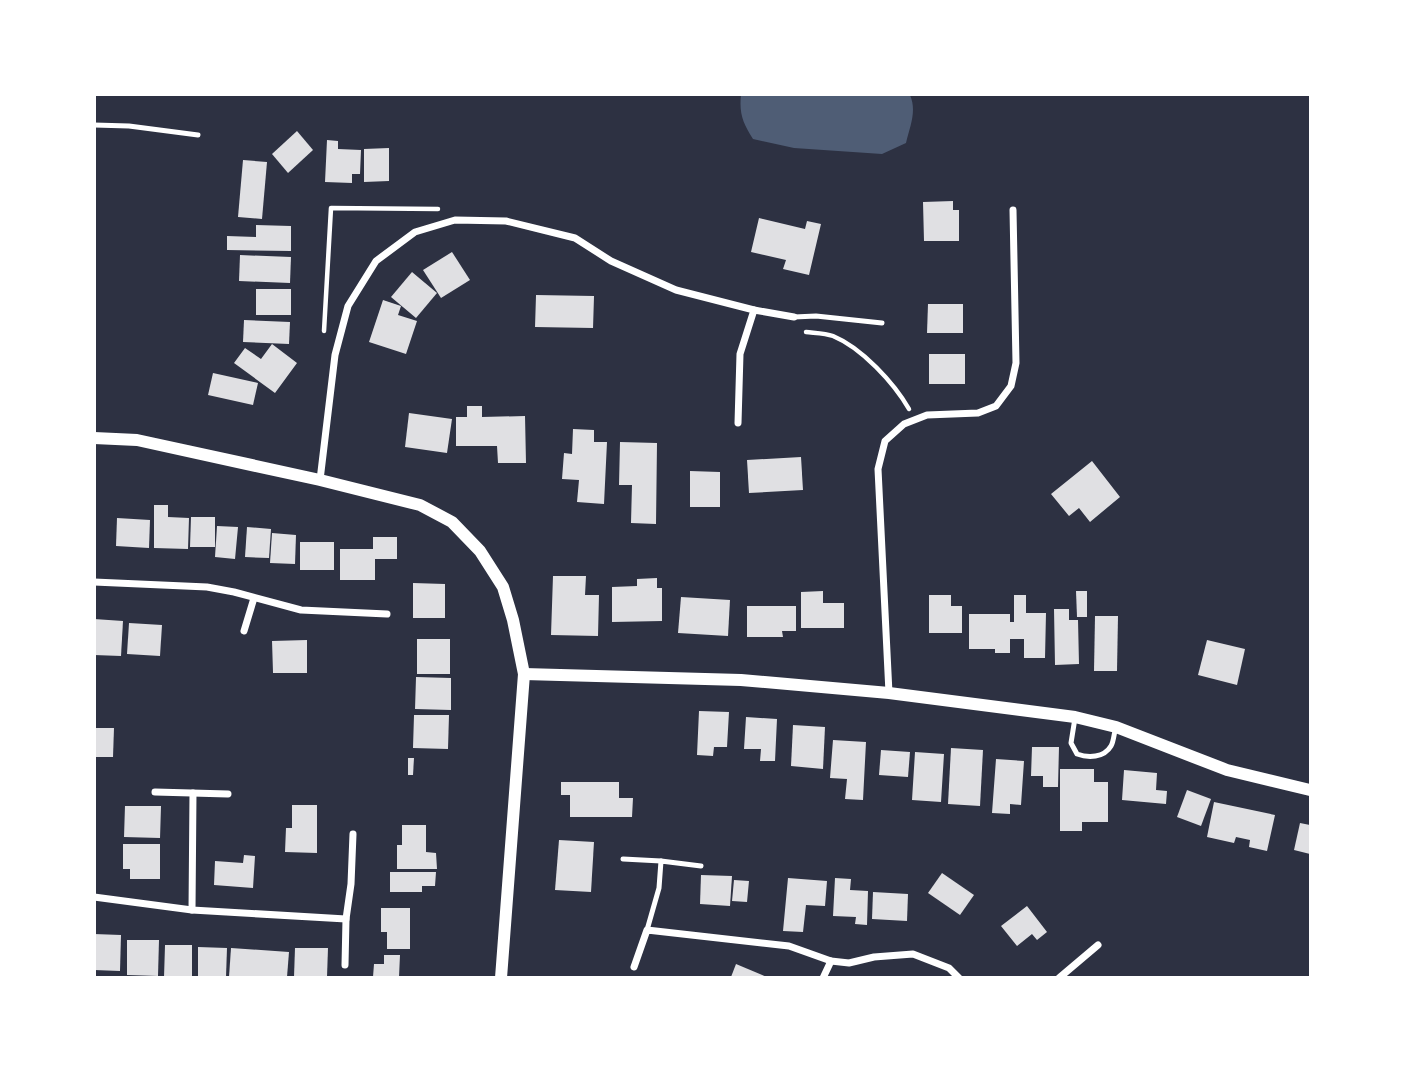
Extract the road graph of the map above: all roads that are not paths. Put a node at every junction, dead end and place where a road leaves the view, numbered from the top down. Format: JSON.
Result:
{"nodes":[{"id":1,"x":94,"y":125,"type":"edge"},
{"id":2,"x":198,"y":135,"type":"dead end"},
{"id":3,"x":1013,"y":210,"type":"dead end"},
{"id":4,"x":754,"y":310,"type":"junction"},
{"id":5,"x":794,"y":317,"type":"joint"},
{"id":6,"x":882,"y":323,"type":"dead end"},
{"id":7,"x":738,"y":423,"type":"dead end"},
{"id":8,"x":94,"y":438,"type":"edge"},
{"id":9,"x":320,"y":480,"type":"junction"},
{"id":10,"x":94,"y":582,"type":"edge"},
{"id":11,"x":254,"y":598,"type":"junction"},
{"id":12,"x":387,"y":614,"type":"dead end"},
{"id":13,"x":244,"y":631,"type":"dead end"},
{"id":14,"x":524,"y":674,"type":"junction"},
{"id":15,"x":889,"y":693,"type":"junction"},
{"id":16,"x":1075,"y":717,"type":"junction"},
{"id":17,"x":1116,"y":727,"type":"junction"},
{"id":18,"x":1311,"y":790,"type":"edge"},
{"id":19,"x":155,"y":792,"type":"dead end"},
{"id":20,"x":193,"y":793,"type":"junction"},
{"id":21,"x":228,"y":794,"type":"dead end"},
{"id":22,"x":353,"y":834,"type":"dead end"},
{"id":23,"x":623,"y":859,"type":"dead end"},
{"id":24,"x":661,"y":861,"type":"junction"},
{"id":25,"x":701,"y":866,"type":"dead end"},
{"id":26,"x":94,"y":897,"type":"edge"},
{"id":27,"x":192,"y":910,"type":"junction"},
{"id":28,"x":346,"y":919,"type":"junction"},
{"id":29,"x":647,"y":930,"type":"junction"},
{"id":30,"x":1098,"y":945,"type":"dead end"},
{"id":31,"x":831,"y":961,"type":"junction"},
{"id":32,"x":345,"y":965,"type":"dead end"},
{"id":33,"x":634,"y":967,"type":"dead end"},
{"id":34,"x":501,"y":978,"type":"edge"},
{"id":35,"x":822,"y":978,"type":"edge"},
{"id":36,"x":959,"y":978,"type":"edge"},
{"id":37,"x":1059,"y":978,"type":"edge"}],
"edges":[{"from":1,"to":2,"type":"lane"},
{"from":3,"to":15,"type":"street"},
{"from":4,"to":5,"type":"street"},
{"from":4,"to":7,"type":"street"},
{"from":4,"to":9,"type":"street"},
{"from":5,"to":6,"type":"lane"},
{"from":8,"to":9,"type":"street"},
{"from":9,"to":14,"type":"street"},
{"from":10,"to":11,"type":"street"},
{"from":11,"to":12,"type":"street"},
{"from":11,"to":13,"type":"street"},
{"from":14,"to":15,"type":"street"},
{"from":14,"to":34,"type":"street"},
{"from":15,"to":16,"type":"street"},
{"from":16,"to":17,"type":"street"},
{"from":16,"to":17,"type":"lane"},
{"from":17,"to":18,"type":"street"},
{"from":19,"to":20,"type":"street"},
{"from":20,"to":21,"type":"street"},
{"from":20,"to":27,"type":"street"},
{"from":22,"to":28,"type":"street"},
{"from":23,"to":24,"type":"lane"},
{"from":24,"to":25,"type":"lane"},
{"from":24,"to":29,"type":"lane"},
{"from":26,"to":27,"type":"street"},
{"from":27,"to":28,"type":"street"},
{"from":28,"to":32,"type":"street"},
{"from":29,"to":31,"type":"street"},
{"from":29,"to":33,"type":"street"},
{"from":30,"to":37,"type":"street"},
{"from":31,"to":35,"type":"street"},
{"from":31,"to":36,"type":"street"}]}
